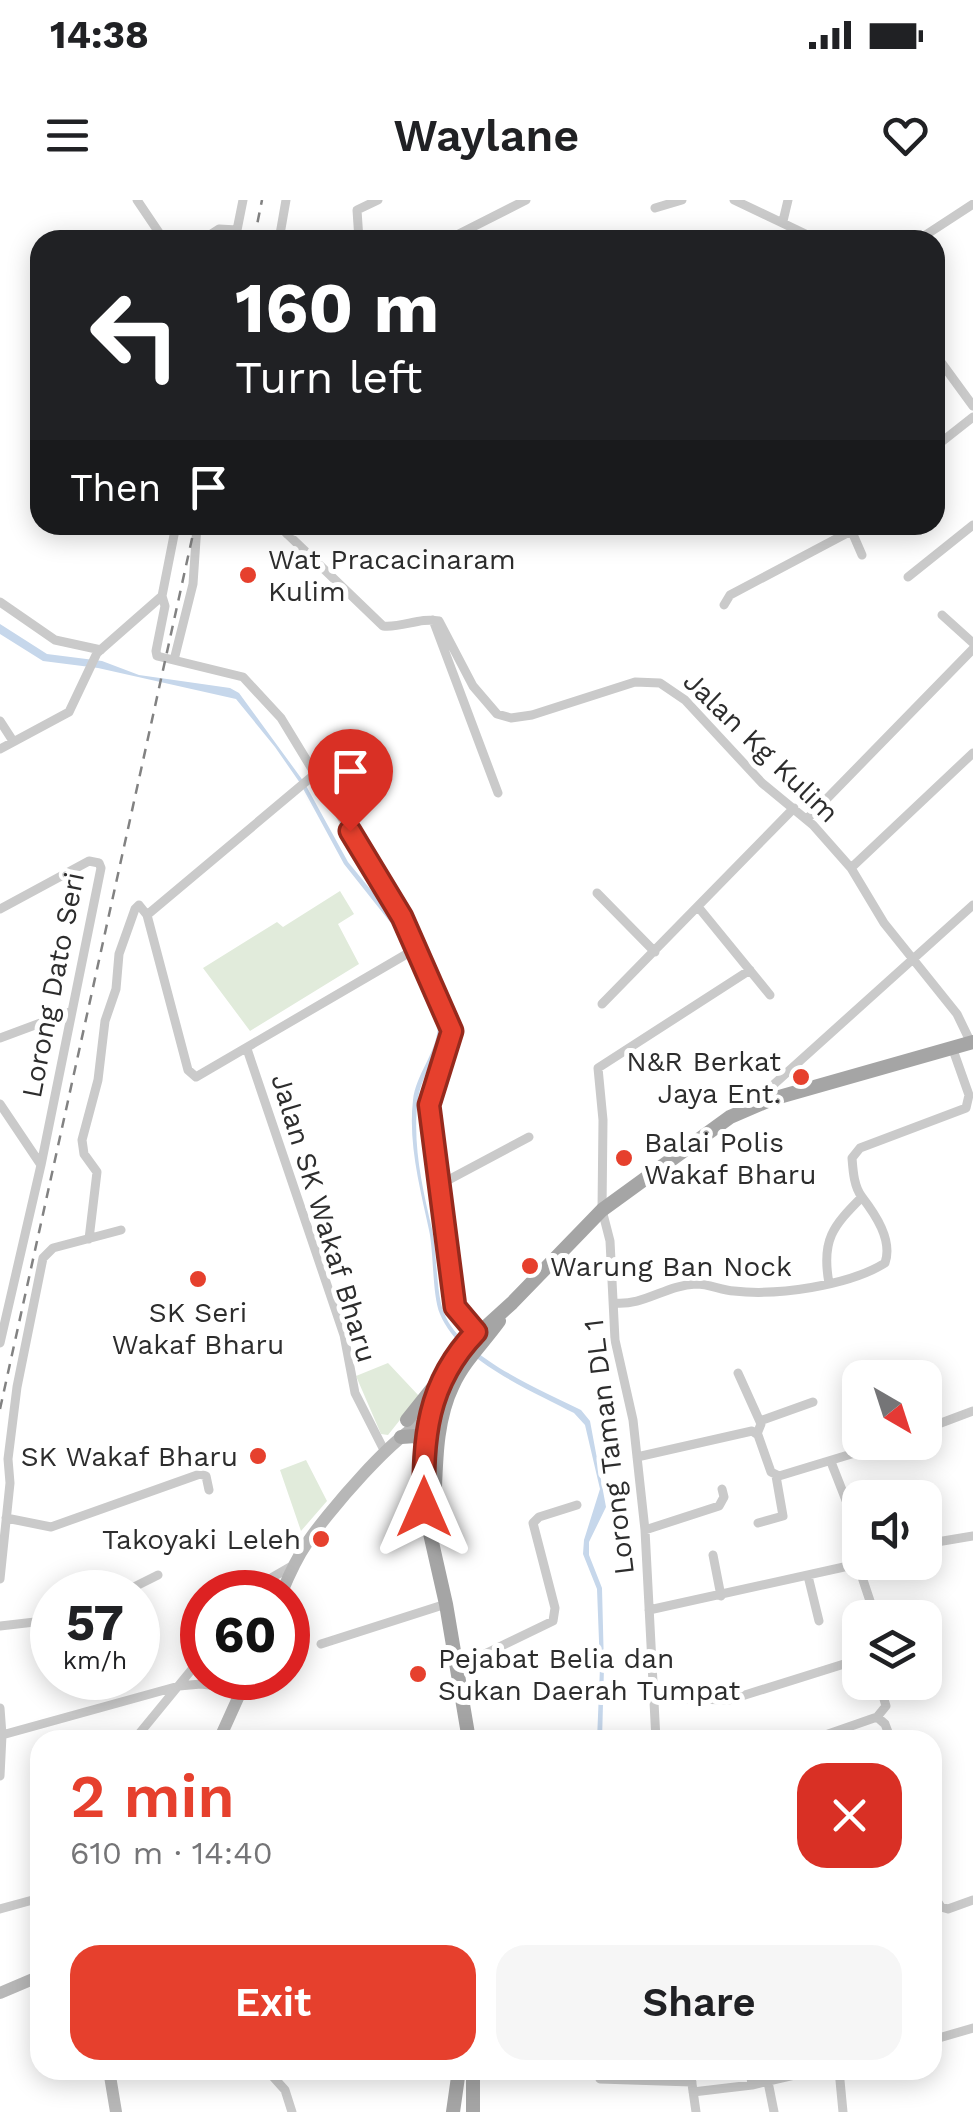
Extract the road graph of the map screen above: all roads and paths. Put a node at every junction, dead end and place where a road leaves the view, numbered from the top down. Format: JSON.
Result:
{"nodes":[{"id":1,"x":137,"y":200,"type":"edge"},
{"id":2,"x":243,"y":200,"type":"edge"},
{"id":3,"x":286,"y":200,"type":"edge"},
{"id":4,"x":378,"y":200,"type":"edge"},
{"id":5,"x":526,"y":200,"type":"edge"},
{"id":6,"x":682,"y":200,"type":"edge"},
{"id":7,"x":734,"y":200,"type":"edge"},
{"id":8,"x":788,"y":200,"type":"edge"},
{"id":9,"x":973,"y":204,"type":"edge"},
{"id":10,"x":655,"y":208,"type":"dead end"},
{"id":11,"x":783,"y":221,"type":"junction"},
{"id":12,"x":157,"y":230,"type":"edge"},
{"id":13,"x":237,"y":230,"type":"edge"},
{"id":14,"x":282,"y":230,"type":"edge"},
{"id":15,"x":359,"y":230,"type":"edge"},
{"id":16,"x":467,"y":230,"type":"edge"},
{"id":17,"x":798,"y":230,"type":"edge"},
{"id":18,"x":933,"y":230,"type":"edge"},
{"id":19,"x":945,"y":370,"type":"edge"},
{"id":20,"x":973,"y":406,"type":"edge"},
{"id":21,"x":973,"y":417,"type":"edge"},
{"id":22,"x":945,"y":440,"type":"edge"},
{"id":23,"x":973,"y":525,"type":"edge"},
{"id":24,"x":174,"y":535,"type":"edge"},
{"id":25,"x":196,"y":535,"type":"edge"},
{"id":26,"x":289,"y":535,"type":"edge"},
{"id":27,"x":837,"y":535,"type":"edge"},
{"id":28,"x":852,"y":535,"type":"edge"},
{"id":29,"x":862,"y":555,"type":"dead end"},
{"id":30,"x":908,"y":576,"type":"dead end"},
{"id":31,"x":162,"y":596,"type":"junction"},
{"id":32,"x":0,"y":602,"type":"edge"},
{"id":33,"x":724,"y":605,"type":"dead end"},
{"id":34,"x":942,"y":614,"type":"dead end"},
{"id":35,"x":433,"y":620,"type":"junction"},
{"id":36,"x":973,"y":647,"type":"edge"},
{"id":37,"x":99,"y":651,"type":"junction"},
{"id":38,"x":174,"y":660,"type":"junction"},
{"id":39,"x":486,"y":704,"type":"junction"},
{"id":40,"x":468,"y":711,"type":"junction"},
{"id":41,"x":0,"y":721,"type":"edge"},
{"id":42,"x":13,"y":742,"type":"junction"},
{"id":43,"x":0,"y":749,"type":"edge"},
{"id":44,"x":973,"y":753,"type":"edge"},
{"id":45,"x":315,"y":774,"type":"junction"},
{"id":46,"x":498,"y":794,"type":"dead end"},
{"id":47,"x":794,"y":808,"type":"junction"},
{"id":48,"x":807,"y":819,"type":"junction"},
{"id":49,"x":851,"y":868,"type":"junction"},
{"id":50,"x":597,"y":893,"type":"dead end"},
{"id":51,"x":973,"y":905,"type":"edge"},
{"id":52,"x":699,"y":908,"type":"junction"},
{"id":53,"x":0,"y":909,"type":"edge"},
{"id":54,"x":147,"y":914,"type":"junction"},
{"id":55,"x":415,"y":950,"type":"junction"},
{"id":56,"x":655,"y":952,"type":"junction"},
{"id":57,"x":914,"y":957,"type":"junction"},
{"id":58,"x":750,"y":970,"type":"junction"},
{"id":59,"x":770,"y":995,"type":"dead end"},
{"id":60,"x":602,"y":1004,"type":"dead end"},
{"id":61,"x":70,"y":1012,"type":"junction"},
{"id":62,"x":0,"y":1038,"type":"edge"},
{"id":63,"x":972,"y":1042,"type":"edge"},
{"id":64,"x":952,"y":1047,"type":"junction"},
{"id":65,"x":247,"y":1049,"type":"junction"},
{"id":66,"x":971,"y":1095,"type":"edge"},
{"id":67,"x":0,"y":1104,"type":"edge"},
{"id":68,"x":750,"y":1107,"type":"junction"},
{"id":69,"x":529,"y":1137,"type":"dead end"},
{"id":70,"x":41,"y":1164,"type":"junction"},
{"id":71,"x":437,"y":1186,"type":"junction"},
{"id":72,"x":862,"y":1196,"type":"junction"},
{"id":73,"x":602,"y":1210,"type":"junction"},
{"id":74,"x":121,"y":1230,"type":"dead end"},
{"id":75,"x":89,"y":1239,"type":"junction"},
{"id":76,"x":829,"y":1282,"type":"junction"},
{"id":77,"x":512,"y":1303,"type":"junction"},
{"id":78,"x":614,"y":1303,"type":"junction"},
{"id":79,"x":476,"y":1332,"type":"junction"},
{"id":80,"x":0,"y":1343,"type":"edge"},
{"id":81,"x":446,"y":1371,"type":"junction"},
{"id":82,"x":738,"y":1373,"type":"dead end"},
{"id":83,"x":446,"y":1401,"type":"junction"},
{"id":84,"x":814,"y":1402,"type":"dead end"},
{"id":85,"x":973,"y":1411,"type":"edge"},
{"id":86,"x":430,"y":1418,"type":"junction"},
{"id":87,"x":408,"y":1420,"type":"junction"},
{"id":88,"x":760,"y":1421,"type":"junction"},
{"id":89,"x":942,"y":1423,"type":"edge"},
{"id":90,"x":757,"y":1434,"type":"junction"},
{"id":91,"x":401,"y":1438,"type":"junction"},
{"id":92,"x":431,"y":1445,"type":"junction"},
{"id":93,"x":385,"y":1452,"type":"junction"},
{"id":94,"x":637,"y":1457,"type":"junction"},
{"id":95,"x":842,"y":1458,"type":"edge"},
{"id":96,"x":831,"y":1462,"type":"junction"},
{"id":97,"x":776,"y":1476,"type":"junction"},
{"id":98,"x":722,"y":1489,"type":"dead end"},
{"id":99,"x":209,"y":1490,"type":"dead end"},
{"id":100,"x":842,"y":1491,"type":"edge"},
{"id":101,"x":576,"y":1505,"type":"dead end"},
{"id":102,"x":6,"y":1518,"type":"junction"},
{"id":103,"x":758,"y":1523,"type":"dead end"},
{"id":104,"x":645,"y":1530,"type":"junction"},
{"id":105,"x":973,"y":1536,"type":"edge"},
{"id":106,"x":942,"y":1541,"type":"edge"},
{"id":107,"x":713,"y":1556,"type":"dead end"},
{"id":108,"x":292,"y":1566,"type":"junction"},
{"id":109,"x":285,"y":1570,"type":"edge"},
{"id":110,"x":290,"y":1570,"type":"edge"},
{"id":111,"x":808,"y":1576,"type":"junction"},
{"id":112,"x":0,"y":1579,"type":"edge"},
{"id":113,"x":721,"y":1596,"type":"junction"},
{"id":114,"x":870,"y":1600,"type":"edge"},
{"id":115,"x":446,"y":1604,"type":"junction"},
{"id":116,"x":650,"y":1610,"type":"junction"},
{"id":117,"x":819,"y":1621,"type":"dead end"},
{"id":118,"x":30,"y":1623,"type":"edge"},
{"id":119,"x":0,"y":1626,"type":"edge"},
{"id":120,"x":321,"y":1644,"type":"dead end"},
{"id":121,"x":842,"y":1665,"type":"edge"},
{"id":122,"x":458,"y":1667,"type":"junction"},
{"id":123,"x":179,"y":1686,"type":"joint"},
{"id":124,"x":656,"y":1698,"type":"junction"},
{"id":125,"x":238,"y":1700,"type":"edge"},
{"id":126,"x":884,"y":1700,"type":"edge"},
{"id":127,"x":0,"y":1708,"type":"edge"},
{"id":128,"x":877,"y":1717,"type":"junction"},
{"id":129,"x":142,"y":1730,"type":"edge"},
{"id":130,"x":224,"y":1730,"type":"edge"},
{"id":131,"x":467,"y":1730,"type":"edge"},
{"id":132,"x":656,"y":1730,"type":"edge"},
{"id":133,"x":840,"y":1730,"type":"edge"},
{"id":134,"x":888,"y":1730,"type":"edge"},
{"id":135,"x":2,"y":1735,"type":"junction"},
{"id":136,"x":0,"y":1776,"type":"edge"},
{"id":137,"x":973,"y":1900,"type":"edge"},
{"id":138,"x":30,"y":1901,"type":"edge"},
{"id":139,"x":942,"y":1907,"type":"edge"},
{"id":140,"x":0,"y":1909,"type":"edge"},
{"id":141,"x":30,"y":1980,"type":"edge"},
{"id":142,"x":0,"y":1993,"type":"edge"},
{"id":143,"x":973,"y":2028,"type":"edge"},
{"id":144,"x":942,"y":2037,"type":"edge"},
{"id":145,"x":111,"y":2080,"type":"edge"},
{"id":146,"x":276,"y":2080,"type":"edge"},
{"id":147,"x":457,"y":2080,"type":"edge"},
{"id":148,"x":473,"y":2080,"type":"edge"},
{"id":149,"x":612,"y":2080,"type":"edge"},
{"id":150,"x":691,"y":2080,"type":"edge"},
{"id":151,"x":751,"y":2080,"type":"edge"},
{"id":152,"x":776,"y":2080,"type":"edge"},
{"id":153,"x":841,"y":2080,"type":"edge"},
{"id":154,"x":768,"y":2082,"type":"junction"},
{"id":155,"x":752,"y":2085,"type":"junction"},
{"id":156,"x":692,"y":2087,"type":"junction"},
{"id":157,"x":116,"y":2112,"type":"edge"},
{"id":158,"x":292,"y":2112,"type":"edge"},
{"id":159,"x":453,"y":2112,"type":"edge"},
{"id":160,"x":473,"y":2112,"type":"edge"},
{"id":161,"x":696,"y":2112,"type":"edge"},
{"id":162,"x":774,"y":2112,"type":"edge"},
{"id":163,"x":843,"y":2112,"type":"edge"}],
"edges":[{"from":1,"to":12,"type":"street"},
{"from":2,"to":13,"type":"street"},
{"from":3,"to":14,"type":"street"},
{"from":4,"to":15,"type":"street"},
{"from":5,"to":16,"type":"street"},
{"from":6,"to":10,"type":"street"},
{"from":7,"to":11,"type":"street"},
{"from":8,"to":11,"type":"street"},
{"from":9,"to":18,"type":"street"},
{"from":11,"to":17,"type":"street"},
{"from":19,"to":20,"type":"street"},
{"from":21,"to":22,"type":"street"},
{"from":23,"to":30,"type":"street"},
{"from":24,"to":31,"type":"street"},
{"from":25,"to":38,"type":"street"},
{"from":26,"to":35,"type":"street"},
{"from":27,"to":33,"type":"street"},
{"from":28,"to":29,"type":"street"},
{"from":31,"to":37,"type":"street"},
{"from":31,"to":38,"type":"street"},
{"from":32,"to":37,"type":"street"},
{"from":34,"to":36,"type":"street"},
{"from":35,"to":39,"type":"street"},
{"from":35,"to":40,"type":"street"},
{"from":36,"to":48,"type":"street"},
{"from":37,"to":42,"type":"street"},
{"from":38,"to":45,"type":"street"},
{"from":39,"to":40,"type":"street"},
{"from":39,"to":47,"type":"street","name":"Jalan Kg Kulim"},
{"from":40,"to":46,"type":"street"},
{"from":41,"to":42,"type":"street"},
{"from":42,"to":43,"type":"street"},
{"from":44,"to":49,"type":"street"},
{"from":45,"to":54,"type":"street"},
{"from":45,"to":55,"type":"street"},
{"from":47,"to":48,"type":"street","name":"Jalan Kg Kulim"},
{"from":47,"to":52,"type":"street"},
{"from":48,"to":49,"type":"street","name":"Jalan Kg Kulim"},
{"from":49,"to":57,"type":"street","name":"Jalan Kg Kulim"},
{"from":50,"to":56,"type":"street"},
{"from":51,"to":57,"type":"street"},
{"from":52,"to":56,"type":"street"},
{"from":52,"to":58,"type":"street"},
{"from":53,"to":61,"type":"street","name":"Lorong Dato Seri"},
{"from":54,"to":65,"type":"street","name":"Jalan SK Wakaf Bharu"},
{"from":54,"to":75,"type":"street"},
{"from":55,"to":65,"type":"street"},
{"from":55,"to":71,"type":"street"},
{"from":56,"to":60,"type":"street"},
{"from":57,"to":63,"type":"street","name":"Jalan Kg Kulim"},
{"from":57,"to":68,"type":"street"},
{"from":58,"to":59,"type":"street"},
{"from":58,"to":73,"type":"street","name":"Lorong Taman DL 1"},
{"from":61,"to":62,"type":"street"},
{"from":61,"to":70,"type":"street","name":"Lorong Dato Seri"},
{"from":63,"to":64,"type":"main road"},
{"from":64,"to":66,"type":"street"},
{"from":64,"to":68,"type":"main road"},
{"from":65,"to":93,"type":"street","name":"Jalan SK Wakaf Bharu"},
{"from":66,"to":72,"type":"street"},
{"from":67,"to":70,"type":"street"},
{"from":68,"to":73,"type":"main road"},
{"from":69,"to":71,"type":"street"},
{"from":70,"to":80,"type":"street","name":"Lorong Dato Seri"},
{"from":71,"to":79,"type":"street"},
{"from":72,"to":76,"type":"street"},
{"from":72,"to":76,"type":"street"},
{"from":73,"to":77,"type":"main road"},
{"from":73,"to":78,"type":"street","name":"Lorong Taman DL 1"},
{"from":74,"to":75,"type":"street"},
{"from":75,"to":102,"type":"street"},
{"from":76,"to":78,"type":"street"},
{"from":77,"to":79,"type":"main road"},
{"from":77,"to":83,"type":"main road"},
{"from":78,"to":94,"type":"street","name":"Lorong Taman DL 1"},
{"from":79,"to":81,"type":"main road"},
{"from":81,"to":86,"type":"main road"},
{"from":81,"to":87,"type":"main road"},
{"from":82,"to":88,"type":"street"},
{"from":83,"to":86,"type":"main road"},
{"from":83,"to":92,"type":"main road"},
{"from":84,"to":88,"type":"street"},
{"from":85,"to":89,"type":"street"},
{"from":86,"to":87,"type":"street"},
{"from":86,"to":91,"type":"street"},
{"from":86,"to":92,"type":"main road"},
{"from":87,"to":93,"type":"street"},
{"from":88,"to":90,"type":"street"},
{"from":90,"to":94,"type":"street"},
{"from":90,"to":97,"type":"street"},
{"from":91,"to":92,"type":"main road"},
{"from":91,"to":93,"type":"street"},
{"from":92,"to":115,"type":"main road"},
{"from":93,"to":108,"type":"street"},
{"from":94,"to":104,"type":"street","name":"Lorong Taman DL 1"},
{"from":95,"to":96,"type":"street"},
{"from":96,"to":97,"type":"street"},
{"from":96,"to":100,"type":"street"},
{"from":97,"to":103,"type":"street"},
{"from":98,"to":104,"type":"street"},
{"from":99,"to":102,"type":"street"},
{"from":101,"to":122,"type":"street"},
{"from":102,"to":112,"type":"street"},
{"from":104,"to":116,"type":"street","name":"Lorong Taman DL 1"},
{"from":105,"to":106,"type":"street"},
{"from":107,"to":113,"type":"street"},
{"from":108,"to":109,"type":"street"},
{"from":108,"to":110,"type":"street"},
{"from":111,"to":113,"type":"street"},
{"from":111,"to":114,"type":"street"},
{"from":111,"to":117,"type":"street"},
{"from":113,"to":116,"type":"street"},
{"from":115,"to":120,"type":"street"},
{"from":115,"to":122,"type":"main road"},
{"from":116,"to":124,"type":"street","name":"Lorong Taman DL 1"},
{"from":118,"to":119,"type":"street"},
{"from":121,"to":124,"type":"street"},
{"from":122,"to":131,"type":"main road"},
{"from":123,"to":129,"type":"street"},
{"from":123,"to":135,"type":"street"},
{"from":124,"to":132,"type":"street","name":"Lorong Taman DL 1"},
{"from":125,"to":130,"type":"street"},
{"from":126,"to":128,"type":"street"},
{"from":127,"to":135,"type":"street"},
{"from":128,"to":133,"type":"street"},
{"from":128,"to":134,"type":"street"},
{"from":135,"to":136,"type":"street"},
{"from":137,"to":139,"type":"street"},
{"from":138,"to":140,"type":"street"},
{"from":141,"to":142,"type":"street"},
{"from":143,"to":144,"type":"street"},
{"from":145,"to":157,"type":"street"},
{"from":146,"to":158,"type":"street"},
{"from":147,"to":159,"type":"main road"},
{"from":148,"to":160,"type":"main road"},
{"from":149,"to":156,"type":"street"},
{"from":150,"to":156,"type":"street"},
{"from":151,"to":155,"type":"street"},
{"from":152,"to":154,"type":"street"},
{"from":153,"to":163,"type":"street"},
{"from":154,"to":155,"type":"street"},
{"from":154,"to":162,"type":"street"},
{"from":155,"to":156,"type":"street"},
{"from":156,"to":161,"type":"street"}]}
